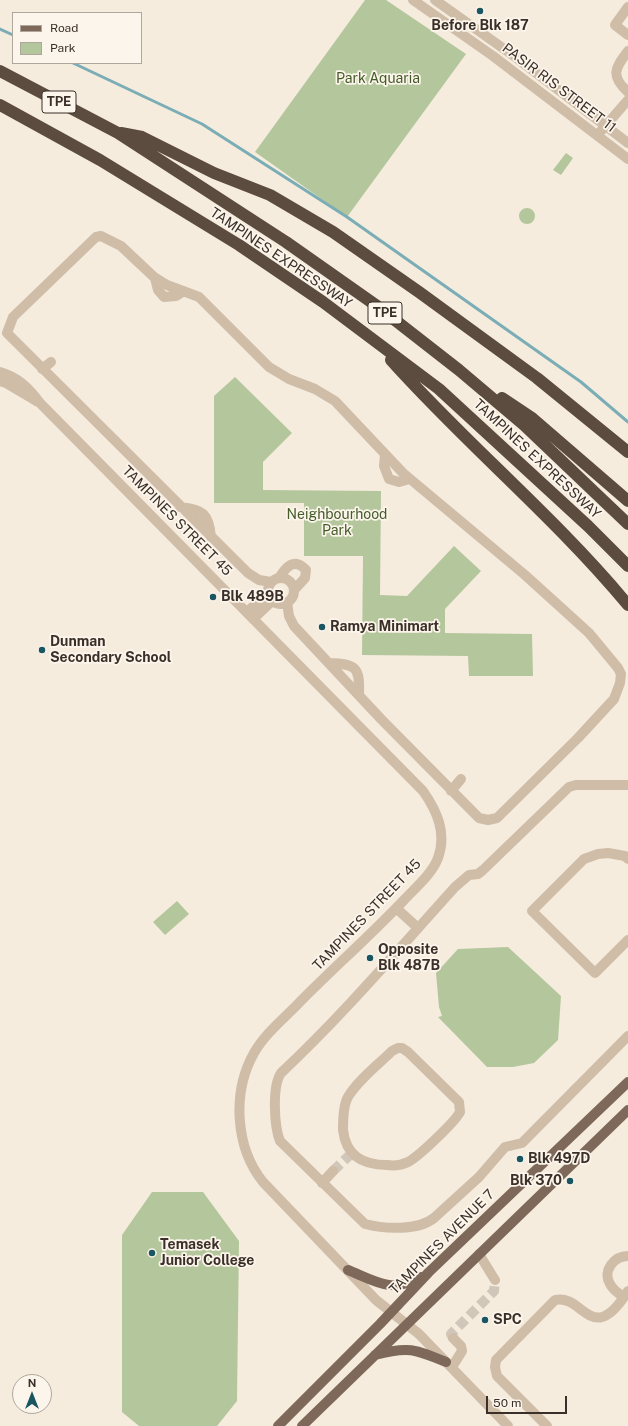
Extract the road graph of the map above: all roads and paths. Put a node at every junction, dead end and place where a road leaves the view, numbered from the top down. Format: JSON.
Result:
{"nodes":[{"id":1,"x":414,"y":0,"type":"edge"},
{"id":2,"x":435,"y":0,"type":"edge"},
{"id":3,"x":628,"y":7,"type":"edge"},
{"id":4,"x":628,"y":35,"type":"edge"},
{"id":5,"x":628,"y":52,"type":"edge"},
{"id":6,"x":0,"y":71,"type":"edge"},
{"id":7,"x":628,"y":92,"type":"edge"},
{"id":8,"x":628,"y":100,"type":"edge"},
{"id":9,"x":0,"y":105,"type":"edge"},
{"id":10,"x":606,"y":126,"type":"junction"},
{"id":11,"x":118,"y":133,"type":"junction"},
{"id":12,"x":598,"y":135,"type":"junction"},
{"id":13,"x":628,"y":143,"type":"edge"},
{"id":14,"x":628,"y":159,"type":"edge"},
{"id":15,"x":372,"y":339,"type":"junction"},
{"id":16,"x":50,"y":362,"type":"dead end"},
{"id":17,"x":42,"y":369,"type":"junction"},
{"id":18,"x":459,"y":370,"type":"junction"},
{"id":19,"x":0,"y":372,"type":"edge"},
{"id":20,"x":0,"y":382,"type":"edge"},
{"id":21,"x":40,"y":403,"type":"junction"},
{"id":22,"x":628,"y":452,"type":"edge"},
{"id":23,"x":385,"y":454,"type":"junction"},
{"id":24,"x":410,"y":479,"type":"junction"},
{"id":25,"x":628,"y":501,"type":"edge"},
{"id":26,"x":628,"y":524,"type":"edge"},
{"id":27,"x":628,"y":566,"type":"edge"},
{"id":28,"x":275,"y":580,"type":"junction"},
{"id":29,"x":294,"y":590,"type":"junction"},
{"id":30,"x":270,"y":597,"type":"junction"},
{"id":31,"x":287,"y":602,"type":"junction"},
{"id":32,"x":628,"y":605,"type":"edge"},
{"id":33,"x":250,"y":616,"type":"junction"},
{"id":34,"x":329,"y":663,"type":"junction"},
{"id":35,"x":359,"y":694,"type":"junction"},
{"id":36,"x":462,"y":779,"type":"dead end"},
{"id":37,"x":628,"y":785,"type":"edge"},
{"id":38,"x":451,"y":791,"type":"junction"},
{"id":39,"x":628,"y":859,"type":"edge"},
{"id":40,"x":396,"y":908,"type":"junction"},
{"id":41,"x":418,"y":928,"type":"junction"},
{"id":42,"x":628,"y":940,"type":"edge"},
{"id":43,"x":628,"y":1036,"type":"edge"},
{"id":44,"x":408,"y":1052,"type":"joint"},
{"id":45,"x":628,"y":1082,"type":"edge"},
{"id":46,"x":628,"y":1110,"type":"edge"},
{"id":47,"x":333,"y":1171,"type":"tunnel mouth"},
{"id":48,"x":322,"y":1183,"type":"junction"},
{"id":49,"x":479,"y":1254,"type":"junction"},
{"id":50,"x":628,"y":1256,"type":"edge"},
{"id":51,"x":348,"y":1270,"type":"junction"},
{"id":52,"x":429,"y":1272,"type":"junction"},
{"id":53,"x":495,"y":1280,"type":"dead end"},
{"id":54,"x":626,"y":1294,"type":"edge"},
{"id":55,"x":391,"y":1312,"type":"junction"},
{"id":56,"x":406,"y":1324,"type":"junction"},
{"id":57,"x":453,"y":1338,"type":"dead end"},
{"id":58,"x":372,"y":1356,"type":"junction"},
{"id":59,"x":449,"y":1364,"type":"junction"},
{"id":60,"x":278,"y":1426,"type":"edge"},
{"id":61,"x":302,"y":1426,"type":"edge"},
{"id":62,"x":508,"y":1426,"type":"edge"},
{"id":63,"x":547,"y":1426,"type":"edge"}],
"edges":[{"from":1,"to":12,"type":"street","name":"PASIR RIS STREET 11"},
{"from":2,"to":10,"type":"street","name":"PASIR RIS STREET 11"},
{"from":3,"to":4,"type":"street"},
{"from":5,"to":7,"type":"street"},
{"from":6,"to":11,"type":"highway","name":"TAMPINES EXPRESSWAY","number":"TPE"},
{"from":8,"to":10,"type":"street"},
{"from":9,"to":15,"type":"highway","name":"TAMPINES EXPRESSWAY","number":"TPE"},
{"from":10,"to":12,"type":"street"},
{"from":10,"to":13,"type":"street","name":"PASIR RIS STREET 11"},
{"from":11,"to":18,"type":"highway","name":"TAMPINES EXPRESSWAY","number":"TPE"},
{"from":11,"to":22,"type":"highway"},
{"from":12,"to":14,"type":"street","name":"PASIR RIS STREET 11"},
{"from":15,"to":27,"type":"highway","name":"TAMPINES EXPRESSWAY","number":"TPE"},
{"from":15,"to":32,"type":"highway"},
{"from":16,"to":17,"type":"street"},
{"from":17,"to":23,"type":"street"},
{"from":17,"to":28,"type":"street"},
{"from":18,"to":25,"type":"highway"},
{"from":18,"to":26,"type":"highway","name":"TAMPINES EXPRESSWAY","number":"TPE"},
{"from":19,"to":21,"type":"street","name":"TAMPINES STREET 45"},
{"from":20,"to":21,"type":"street","name":"TAMPINES STREET 45"},
{"from":21,"to":33,"type":"street","name":"TAMPINES STREET 45"},
{"from":23,"to":24,"type":"street"},
{"from":23,"to":24,"type":"street"},
{"from":24,"to":38,"type":"street"},
{"from":28,"to":29,"type":"street"},
{"from":28,"to":29,"type":"street"},
{"from":28,"to":30,"type":"street"},
{"from":29,"to":31,"type":"street"},
{"from":30,"to":31,"type":"street"},
{"from":30,"to":33,"type":"street"},
{"from":31,"to":34,"type":"street"},
{"from":33,"to":40,"type":"street","name":"TAMPINES STREET 45"},
{"from":34,"to":35,"type":"street"},
{"from":34,"to":35,"type":"street"},
{"from":35,"to":38,"type":"street"},
{"from":36,"to":38,"type":"street"},
{"from":37,"to":41,"type":"street"},
{"from":39,"to":42,"type":"street"},
{"from":40,"to":41,"type":"street"},
{"from":40,"to":51,"type":"street","name":"TAMPINES STREET 45"},
{"from":41,"to":48,"type":"street"},
{"from":43,"to":48,"type":"street"},
{"from":44,"to":44,"type":"street"},
{"from":45,"to":52,"type":"main road","name":"TAMPINES AVENUE 7"},
{"from":46,"to":49,"type":"main road"},
{"from":47,"to":48,"type":"street"},
{"from":49,"to":53,"type":"street"},
{"from":49,"to":56,"type":"main road"},
{"from":50,"to":54,"type":"street"},
{"from":51,"to":52,"type":"main road"},
{"from":51,"to":55,"type":"street","name":"TAMPINES STREET 45"},
{"from":52,"to":55,"type":"main road","name":"TAMPINES AVENUE 7"},
{"from":54,"to":63,"type":"street"},
{"from":55,"to":56,"type":"street","name":"TAMPINES STREET 45"},
{"from":55,"to":60,"type":"main road","name":"TAMPINES AVENUE 7"},
{"from":56,"to":58,"type":"main road"},
{"from":56,"to":59,"type":"street","name":"TAMPINES STREET 45"},
{"from":57,"to":59,"type":"street"},
{"from":58,"to":59,"type":"main road"},
{"from":58,"to":61,"type":"main road"},
{"from":59,"to":62,"type":"street","name":"TAMPINES STREET 45"}]}
